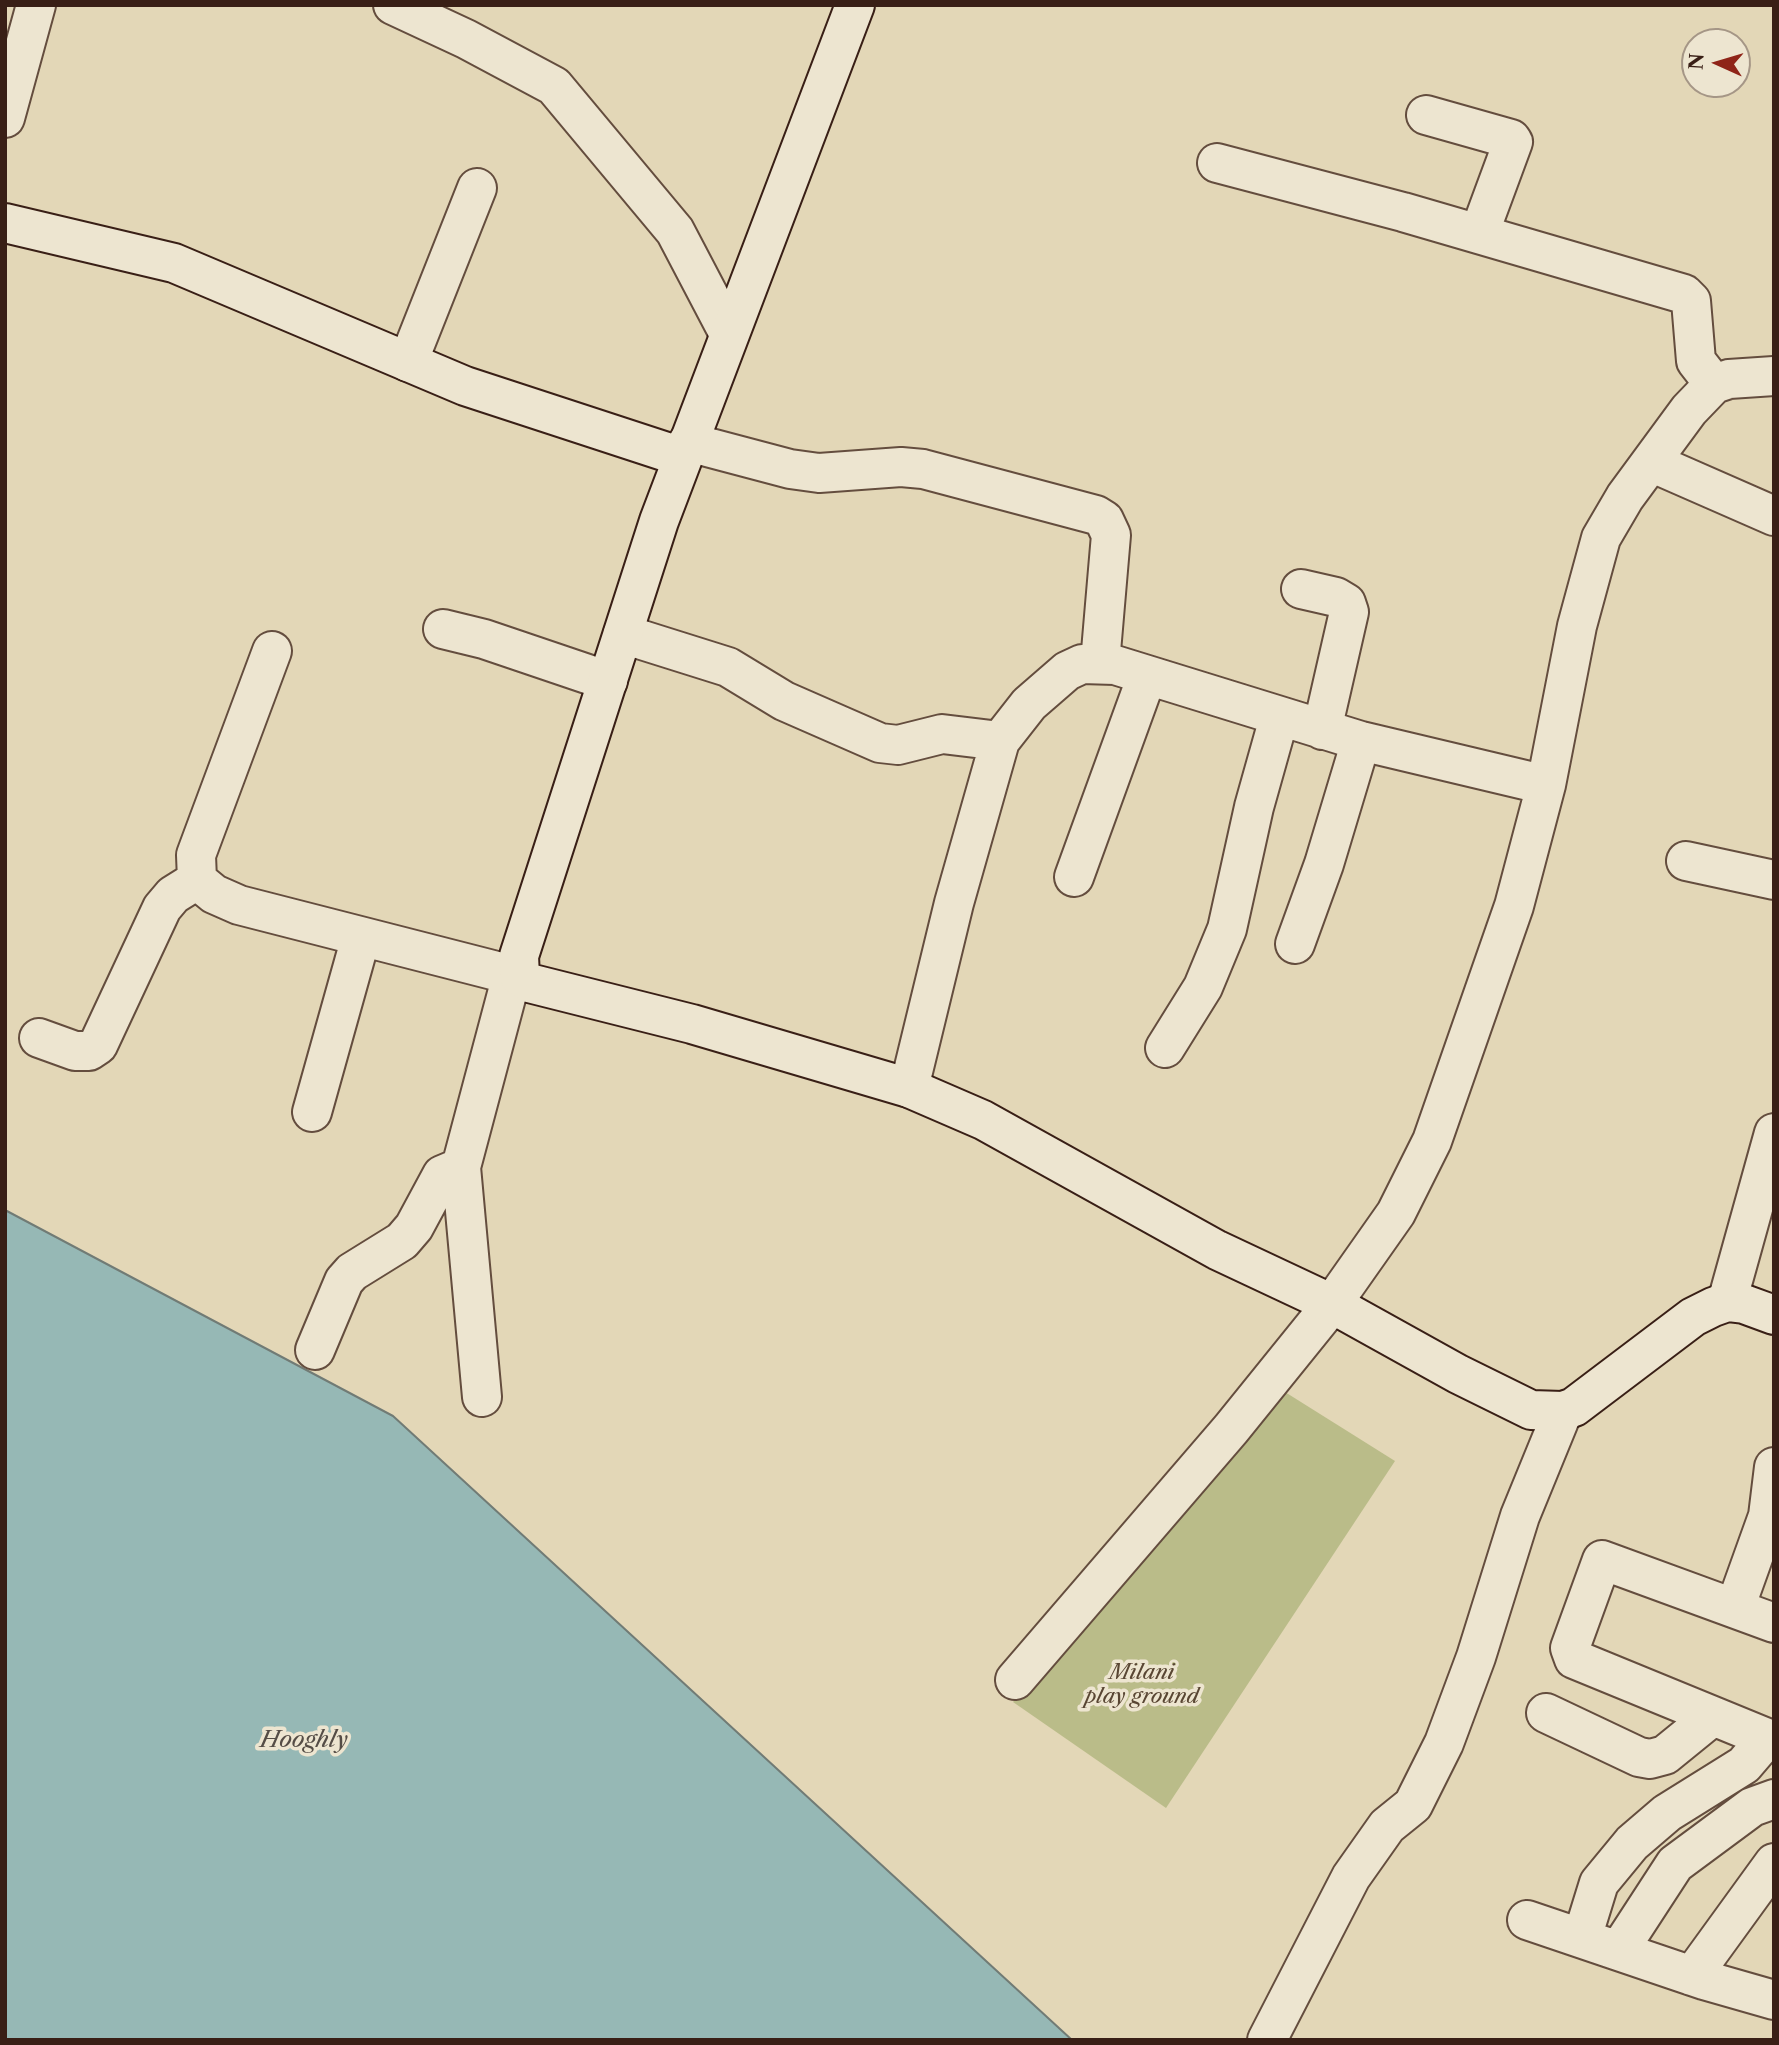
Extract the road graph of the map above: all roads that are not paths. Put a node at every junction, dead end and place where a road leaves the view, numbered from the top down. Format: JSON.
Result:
{"nodes":[{"id":1,"x":36,"y":5,"type":"edge"},
{"id":2,"x":393,"y":5,"type":"edge"},
{"id":3,"x":855,"y":5,"type":"edge"},
{"id":4,"x":1426,"y":115,"type":"dead end"},
{"id":5,"x":5,"y":118,"type":"edge"},
{"id":6,"x":1217,"y":163,"type":"dead end"},
{"id":7,"x":477,"y":188,"type":"dead end"},
{"id":8,"x":5,"y":223,"type":"edge"},
{"id":9,"x":1479,"y":234,"type":"junction"},
{"id":10,"x":729,"y":334,"type":"junction"},
{"id":11,"x":408,"y":362,"type":"junction"},
{"id":12,"x":1774,"y":376,"type":"edge"},
{"id":13,"x":1714,"y":384,"type":"junction"},
{"id":14,"x":685,"y":449,"type":"junction"},
{"id":15,"x":1653,"y":463,"type":"junction"},
{"id":16,"x":1774,"y":516,"type":"edge"},
{"id":17,"x":1301,"y":589,"type":"dead end"},
{"id":18,"x":443,"y":629,"type":"dead end"},
{"id":19,"x":623,"y":634,"type":"junction"},
{"id":20,"x":272,"y":651,"type":"dead end"},
{"id":21,"x":1100,"y":663,"type":"junction"},
{"id":22,"x":1147,"y":676,"type":"junction"},
{"id":23,"x":608,"y":681,"type":"junction"},
{"id":24,"x":1279,"y":718,"type":"junction"},
{"id":25,"x":1322,"y":730,"type":"junction"},
{"id":26,"x":1000,"y":741,"type":"junction"},
{"id":27,"x":1361,"y":741,"type":"junction"},
{"id":28,"x":1546,"y":785,"type":"junction"},
{"id":29,"x":1686,"y":861,"type":"dead end"},
{"id":30,"x":1074,"y":877,"type":"dead end"},
{"id":31,"x":197,"y":880,"type":"junction"},
{"id":32,"x":1774,"y":880,"type":"edge"},
{"id":33,"x":361,"y":937,"type":"junction"},
{"id":34,"x":1295,"y":944,"type":"dead end"},
{"id":35,"x":516,"y":976,"type":"junction"},
{"id":36,"x":39,"y":1038,"type":"dead end"},
{"id":37,"x":1165,"y":1048,"type":"dead end"},
{"id":38,"x":909,"y":1088,"type":"junction"},
{"id":39,"x":312,"y":1112,"type":"dead end"},
{"id":40,"x":1774,"y":1133,"type":"edge"},
{"id":41,"x":461,"y":1167,"type":"junction"},
{"id":42,"x":1727,"y":1303,"type":"junction"},
{"id":43,"x":1332,"y":1304,"type":"junction"},
{"id":44,"x":1774,"y":1315,"type":"edge"},
{"id":45,"x":315,"y":1350,"type":"dead end"},
{"id":46,"x":482,"y":1397,"type":"dead end"},
{"id":47,"x":1563,"y":1412,"type":"junction"},
{"id":48,"x":1774,"y":1467,"type":"edge"},
{"id":49,"x":1735,"y":1608,"type":"junction"},
{"id":50,"x":1774,"y":1623,"type":"edge"},
{"id":51,"x":1015,"y":1679,"type":"dead end"},
{"id":52,"x":1546,"y":1713,"type":"dead end"},
{"id":53,"x":1713,"y":1716,"type":"junction"},
{"id":54,"x":1770,"y":1740,"type":"edge"},
{"id":55,"x":1774,"y":1799,"type":"edge"},
{"id":56,"x":1774,"y":1863,"type":"edge"},
{"id":57,"x":1527,"y":1920,"type":"dead end"},
{"id":58,"x":1582,"y":1938,"type":"junction"},
{"id":59,"x":1619,"y":1950,"type":"junction"},
{"id":60,"x":1692,"y":1976,"type":"junction"},
{"id":61,"x":1774,"y":2000,"type":"edge"},
{"id":62,"x":1267,"y":2040,"type":"edge"}],
"edges":[{"from":1,"to":5,"type":"street"},
{"from":2,"to":10,"type":"street"},
{"from":3,"to":10,"type":"street"},
{"from":4,"to":9,"type":"street"},
{"from":6,"to":9,"type":"street"},
{"from":7,"to":11,"type":"street"},
{"from":8,"to":11,"type":"street"},
{"from":9,"to":13,"type":"street"},
{"from":10,"to":14,"type":"street"},
{"from":11,"to":14,"type":"street"},
{"from":12,"to":13,"type":"street"},
{"from":13,"to":15,"type":"street"},
{"from":14,"to":19,"type":"street"},
{"from":14,"to":21,"type":"street"},
{"from":15,"to":16,"type":"street"},
{"from":15,"to":28,"type":"street"},
{"from":17,"to":25,"type":"street"},
{"from":18,"to":23,"type":"street"},
{"from":19,"to":23,"type":"street"},
{"from":19,"to":26,"type":"street"},
{"from":20,"to":31,"type":"street"},
{"from":21,"to":22,"type":"street"},
{"from":21,"to":26,"type":"street"},
{"from":22,"to":24,"type":"street"},
{"from":22,"to":30,"type":"street"},
{"from":23,"to":35,"type":"street"},
{"from":24,"to":25,"type":"street"},
{"from":24,"to":37,"type":"street"},
{"from":25,"to":27,"type":"street"},
{"from":26,"to":38,"type":"street"},
{"from":27,"to":28,"type":"street"},
{"from":27,"to":34,"type":"street"},
{"from":28,"to":43,"type":"street"},
{"from":29,"to":32,"type":"street"},
{"from":31,"to":33,"type":"street"},
{"from":31,"to":36,"type":"street"},
{"from":33,"to":35,"type":"street"},
{"from":33,"to":39,"type":"street"},
{"from":35,"to":38,"type":"street"},
{"from":35,"to":41,"type":"street"},
{"from":38,"to":43,"type":"street"},
{"from":40,"to":42,"type":"street"},
{"from":41,"to":45,"type":"street"},
{"from":41,"to":46,"type":"street"},
{"from":42,"to":44,"type":"street"},
{"from":42,"to":47,"type":"street"},
{"from":43,"to":47,"type":"street"},
{"from":43,"to":51,"type":"street"},
{"from":47,"to":62,"type":"street"},
{"from":48,"to":49,"type":"street"},
{"from":49,"to":50,"type":"street"},
{"from":49,"to":53,"type":"street"},
{"from":52,"to":53,"type":"street"},
{"from":53,"to":54,"type":"street"},
{"from":54,"to":58,"type":"street"},
{"from":55,"to":59,"type":"street"},
{"from":56,"to":60,"type":"street"},
{"from":57,"to":58,"type":"street"},
{"from":58,"to":59,"type":"street"},
{"from":59,"to":60,"type":"street"},
{"from":60,"to":61,"type":"street"}]}
